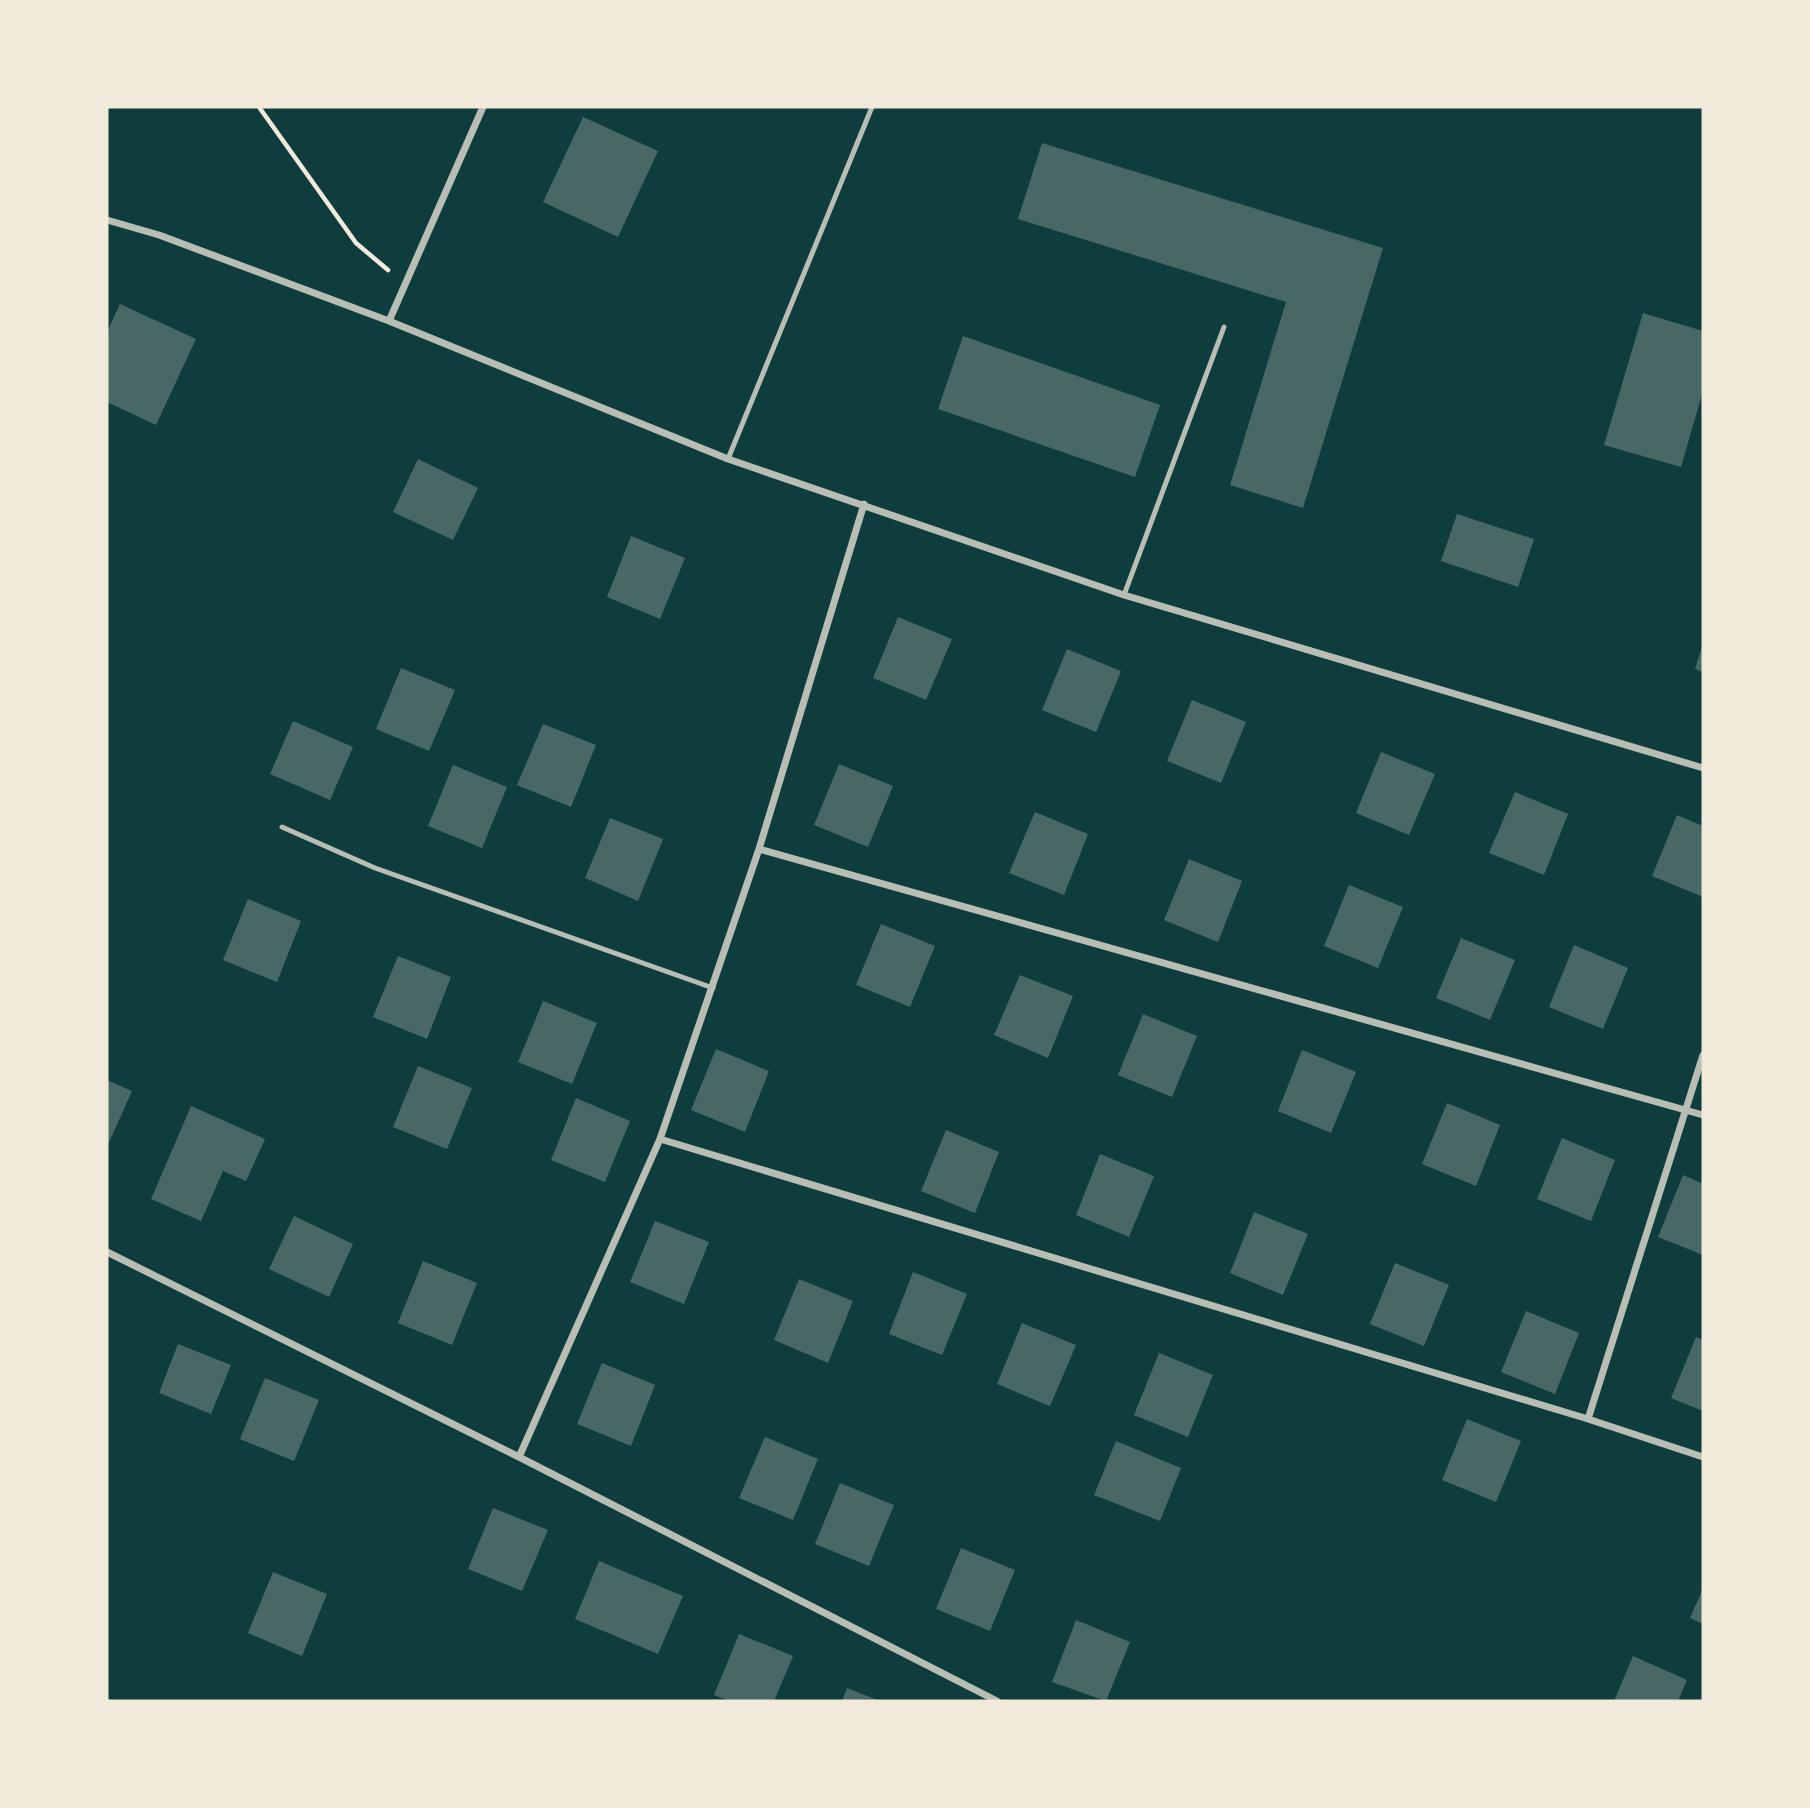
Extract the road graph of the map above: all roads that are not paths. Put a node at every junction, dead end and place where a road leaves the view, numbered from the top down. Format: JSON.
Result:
{"nodes":[{"id":1,"x":482,"y":107,"type":"edge"},
{"id":2,"x":872,"y":107,"type":"edge"},
{"id":3,"x":107,"y":220,"type":"edge"},
{"id":4,"x":389,"y":321,"type":"junction"},
{"id":5,"x":1224,"y":327,"type":"dead end"},
{"id":6,"x":728,"y":459,"type":"junction"},
{"id":7,"x":864,"y":504,"type":"junction"},
{"id":8,"x":1124,"y":595,"type":"junction"},
{"id":9,"x":1703,"y":768,"type":"edge"},
{"id":10,"x":282,"y":827,"type":"dead end"},
{"id":11,"x":759,"y":849,"type":"junction"},
{"id":12,"x":713,"y":988,"type":"junction"},
{"id":13,"x":1703,"y":1055,"type":"edge"},
{"id":14,"x":1686,"y":1109,"type":"junction"},
{"id":15,"x":1703,"y":1115,"type":"edge"},
{"id":16,"x":660,"y":1139,"type":"junction"},
{"id":17,"x":107,"y":1252,"type":"edge"},
{"id":18,"x":1588,"y":1419,"type":"junction"},
{"id":19,"x":519,"y":1457,"type":"junction"},
{"id":20,"x":1703,"y":1457,"type":"edge"},
{"id":21,"x":997,"y":1701,"type":"edge"}],
"edges":[{"from":1,"to":4,"type":"street"},
{"from":2,"to":6,"type":"lane"},
{"from":3,"to":4,"type":"street"},
{"from":4,"to":6,"type":"street"},
{"from":5,"to":8,"type":"lane"},
{"from":6,"to":7,"type":"street"},
{"from":7,"to":8,"type":"street"},
{"from":7,"to":11,"type":"street"},
{"from":8,"to":9,"type":"street"},
{"from":10,"to":12,"type":"lane"},
{"from":11,"to":12,"type":"street"},
{"from":11,"to":14,"type":"street"},
{"from":12,"to":16,"type":"street"},
{"from":13,"to":14,"type":"street"},
{"from":14,"to":15,"type":"street"},
{"from":14,"to":18,"type":"street"},
{"from":16,"to":18,"type":"street"},
{"from":16,"to":19,"type":"street"},
{"from":17,"to":19,"type":"street"},
{"from":18,"to":20,"type":"street"},
{"from":19,"to":21,"type":"street"}]}
